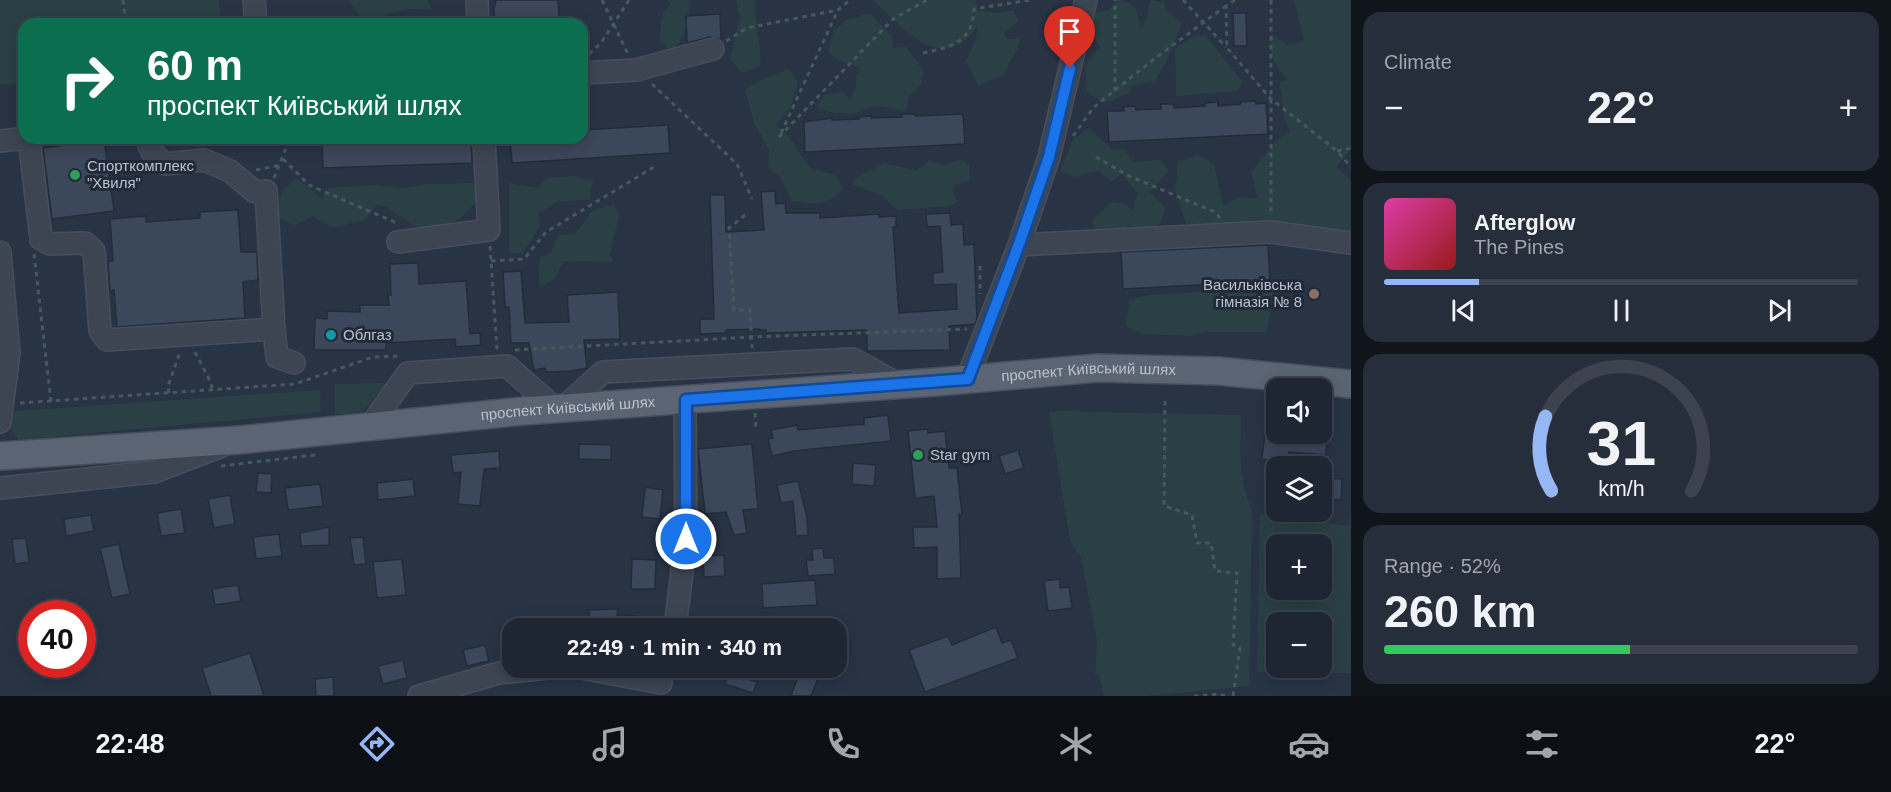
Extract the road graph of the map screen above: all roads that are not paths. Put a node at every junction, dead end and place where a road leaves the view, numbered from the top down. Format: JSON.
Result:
{"nodes":[{"id":1,"x":254,"y":0,"type":"edge"},
{"id":2,"x":477,"y":0,"type":"edge"},
{"id":3,"x":1086,"y":0,"type":"edge"},
{"id":4,"x":256,"y":18,"type":"edge"},
{"id":5,"x":478,"y":18,"type":"edge"},
{"id":6,"x":713,"y":49,"type":"road end"},
{"id":7,"x":588,"y":64,"type":"edge"},
{"id":8,"x":18,"y":139,"type":"edge"},
{"id":9,"x":0,"y":141,"type":"edge"},
{"id":10,"x":28,"y":144,"type":"edge"},
{"id":11,"x":149,"y":144,"type":"edge"},
{"id":12,"x":484,"y":144,"type":"edge"},
{"id":13,"x":399,"y":233,"type":"road end"},
{"id":14,"x":1351,"y":243,"type":"edge"},
{"id":15,"x":1019,"y":244,"type":"junction"},
{"id":16,"x":0,"y":252,"type":"edge"},
{"id":17,"x":274,"y":329,"type":"junction"},
{"id":18,"x":294,"y":363,"type":"dead end"},
{"id":19,"x":968,"y":379,"type":"junction"},
{"id":20,"x":898,"y":384,"type":"junction"},
{"id":21,"x":1351,"y":384,"type":"edge"},
{"id":22,"x":686,"y":400,"type":"junction"},
{"id":23,"x":560,"y":408,"type":"junction"},
{"id":24,"x":0,"y":422,"type":"edge"},
{"id":25,"x":371,"y":426,"type":"junction"},
{"id":26,"x":239,"y":440,"type":"junction"},
{"id":27,"x":0,"y":456,"type":"edge"},
{"id":28,"x":0,"y":488,"type":"edge"},
{"id":29,"x":676,"y":618,"type":"edge"},
{"id":30,"x":502,"y":673,"type":"edge"},
{"id":31,"x":637,"y":678,"type":"edge"},
{"id":32,"x":660,"y":682,"type":"edge"},
{"id":33,"x":419,"y":696,"type":"edge"}],
"edges":[{"from":1,"to":4,"type":"street"},
{"from":2,"to":5,"type":"street"},
{"from":3,"to":15,"type":"street"},
{"from":6,"to":7,"type":"street"},
{"from":8,"to":9,"type":"street"},
{"from":10,"to":17,"type":"street"},
{"from":11,"to":17,"type":"street"},
{"from":12,"to":13,"type":"street"},
{"from":14,"to":15,"type":"street"},
{"from":15,"to":19,"type":"street"},
{"from":16,"to":24,"type":"street"},
{"from":17,"to":18,"type":"street"},
{"from":19,"to":20,"type":"main road","name":"проспект Київський шлях"},
{"from":19,"to":21,"type":"main road","name":"проспект Київський шлях"},
{"from":20,"to":22,"type":"main road","name":"проспект Київський шлях"},
{"from":20,"to":23,"type":"street"},
{"from":22,"to":23,"type":"main road","name":"проспект Київський шлях"},
{"from":22,"to":29,"type":"street"},
{"from":23,"to":25,"type":"main road","name":"проспект Київський шлях"},
{"from":23,"to":25,"type":"street"},
{"from":25,"to":26,"type":"main road","name":"проспект Київський шлях"},
{"from":26,"to":27,"type":"main road","name":"проспект Київський шлях"},
{"from":26,"to":28,"type":"street"},
{"from":30,"to":33,"type":"street"},
{"from":31,"to":32,"type":"street"}]}
